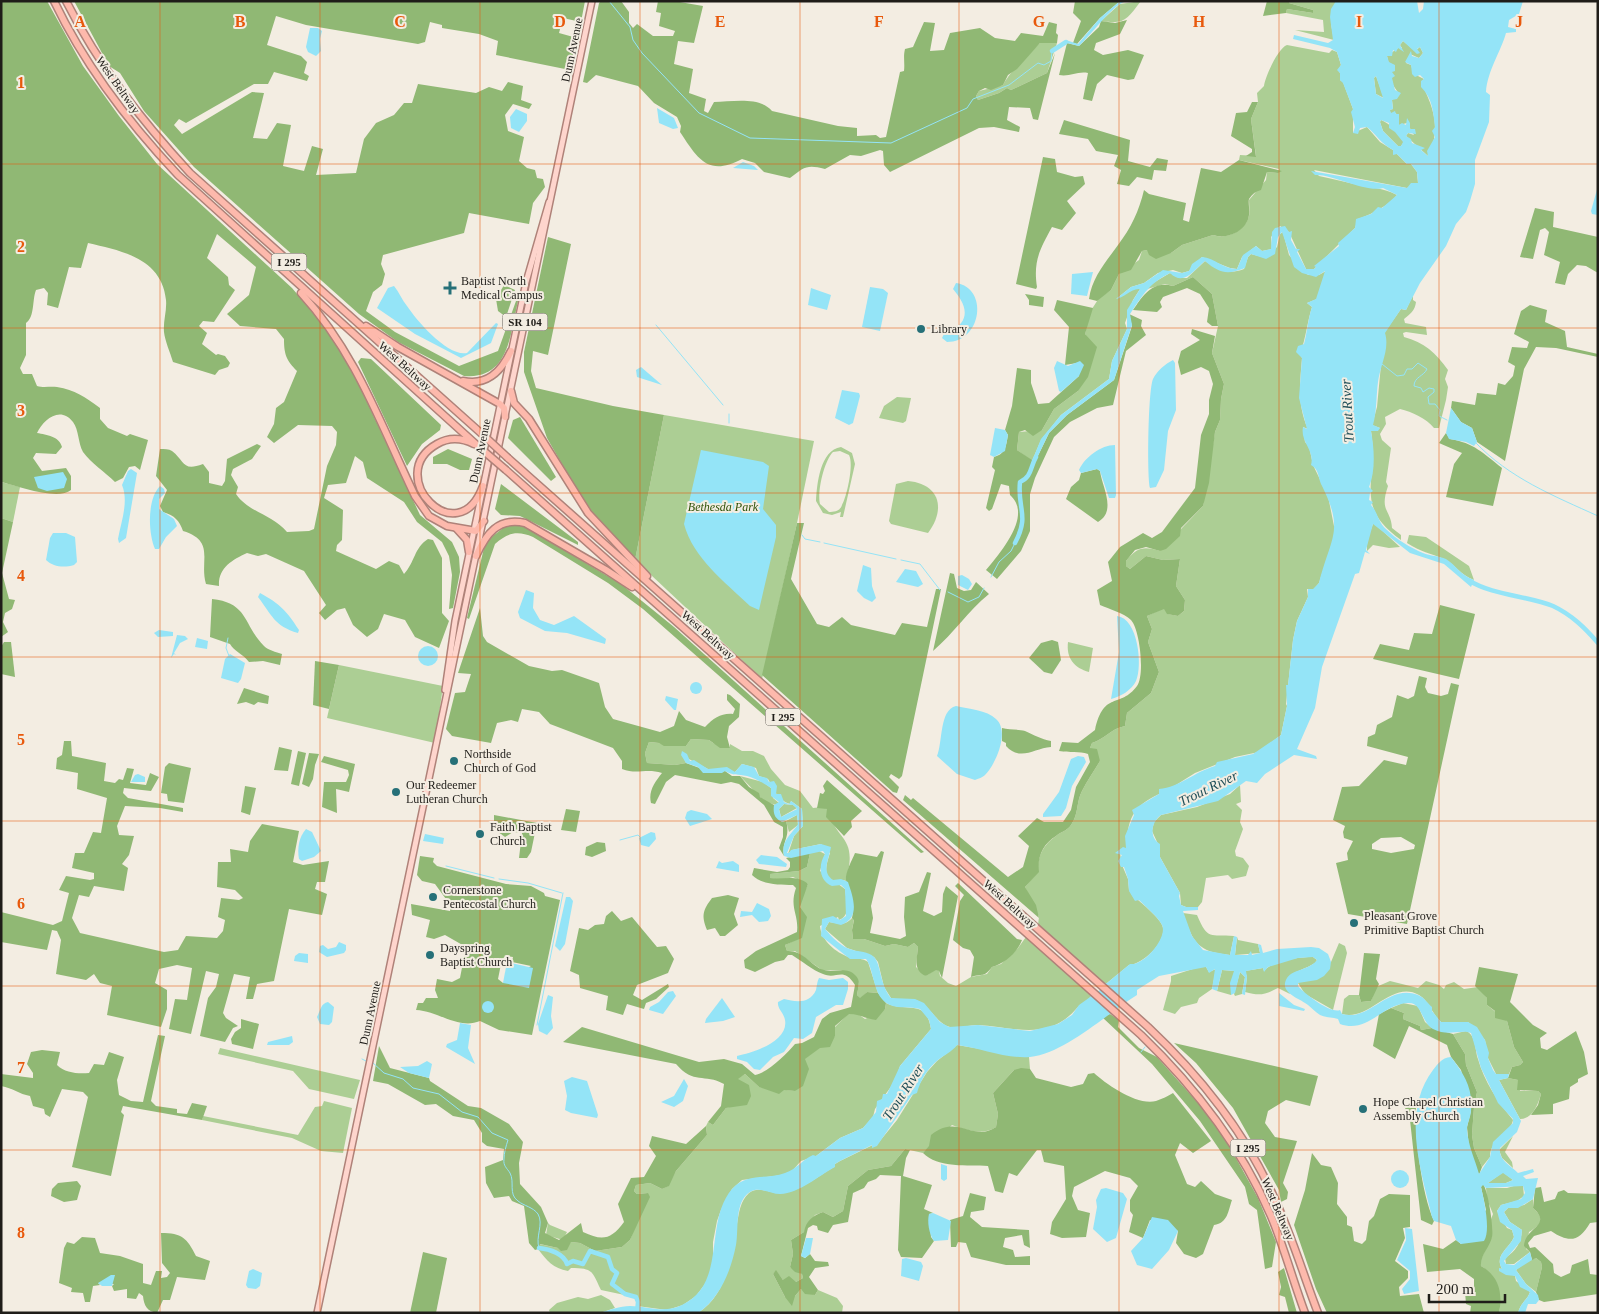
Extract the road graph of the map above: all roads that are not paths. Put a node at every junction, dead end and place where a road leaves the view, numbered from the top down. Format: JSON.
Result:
{"nodes":[{"id":1,"x":54,"y":1,"type":"edge"},
{"id":2,"x":66,"y":1,"type":"edge"},
{"id":3,"x":592,"y":1,"type":"edge"},
{"id":4,"x":552,"y":191,"type":"junction"},
{"id":5,"x":274,"y":264,"type":"junction"},
{"id":6,"x":526,"y":282,"type":"junction"},
{"id":7,"x":533,"y":284,"type":"junction"},
{"id":8,"x":328,"y":297,"type":"junction"},
{"id":9,"x":511,"y":351,"type":"junction"},
{"id":10,"x":453,"y":377,"type":"junction"},
{"id":11,"x":511,"y":391,"type":"junction"},
{"id":12,"x":500,"y":404,"type":"junction"},
{"id":13,"x":508,"y":406,"type":"junction"},
{"id":14,"x":520,"y":410,"type":"junction"},
{"id":15,"x":505,"y":417,"type":"junction"},
{"id":16,"x":479,"y":447,"type":"junction"},
{"id":17,"x":483,"y":486,"type":"junction"},
{"id":18,"x":484,"y":521,"type":"junction"},
{"id":19,"x":453,"y":528,"type":"junction"},
{"id":20,"x":473,"y":531,"type":"junction"},
{"id":21,"x":469,"y":552,"type":"junction"},
{"id":22,"x":476,"y":556,"type":"junction"},
{"id":23,"x":666,"y":598,"type":"junction"},
{"id":24,"x":458,"y":609,"type":"junction"},
{"id":25,"x":455,"y":620,"type":"junction"},
{"id":26,"x":462,"y":623,"type":"junction"},
{"id":27,"x":677,"y":623,"type":"junction"},
{"id":28,"x":460,"y":632,"type":"junction"},
{"id":29,"x":442,"y":718,"type":"junction"},
{"id":30,"x":317,"y":1313,"type":"edge"},
{"id":31,"x":1304,"y":1313,"type":"edge"},
{"id":32,"x":1318,"y":1313,"type":"edge"}],
"edges":[{"from":1,"to":5,"type":"highway","name":"West Beltway","number":"I 295"},
{"from":2,"to":8,"type":"highway","name":"West Beltway","number":"I 295"},
{"from":3,"to":4,"type":"main road","name":"Dunn Avenue","number":"SR 104"},
{"from":4,"to":6,"type":"main road","name":"Dunn Avenue","number":"SR 104"},
{"from":4,"to":7,"type":"main road","name":"Dunn Avenue","number":"SR 104"},
{"from":5,"to":16,"type":"highway","name":"West Beltway","number":"I 295"},
{"from":5,"to":19,"type":"highway"},
{"from":6,"to":7,"type":"main road"},
{"from":6,"to":9,"type":"main road","name":"Dunn Avenue","number":"SR 104"},
{"from":7,"to":11,"type":"main road","name":"Dunn Avenue","number":"SR 104"},
{"from":8,"to":10,"type":"highway"},
{"from":8,"to":23,"type":"highway","name":"West Beltway","number":"I 295","bridge":true},
{"from":9,"to":10,"type":"highway"},
{"from":9,"to":12,"type":"main road","name":"Dunn Avenue","number":"SR 104"},
{"from":10,"to":12,"type":"highway"},
{"from":11,"to":13,"type":"main road","name":"Dunn Avenue","number":"SR 104"},
{"from":11,"to":14,"type":"highway"},
{"from":12,"to":13,"type":"highway"},
{"from":12,"to":15,"type":"highway"},
{"from":12,"to":17,"type":"main road","name":"Dunn Avenue","number":"SR 104"},
{"from":13,"to":14,"type":"highway"},
{"from":13,"to":15,"type":"main road","name":"Dunn Avenue","number":"SR 104"},
{"from":14,"to":23,"type":"highway"},
{"from":15,"to":18,"type":"main road","name":"Dunn Avenue","number":"SR 104"},
{"from":16,"to":17,"type":"highway"},
{"from":16,"to":27,"type":"highway","name":"West Beltway","number":"I 295","bridge":true},
{"from":17,"to":20,"type":"main road","name":"Dunn Avenue","number":"SR 104"},
{"from":18,"to":20,"type":"highway"},
{"from":18,"to":22,"type":"main road","name":"Dunn Avenue","number":"SR 104"},
{"from":19,"to":20,"type":"highway"},
{"from":19,"to":21,"type":"highway"},
{"from":20,"to":21,"type":"main road","name":"Dunn Avenue","number":"SR 104"},
{"from":21,"to":24,"type":"main road","name":"Dunn Avenue","number":"SR 104"},
{"from":22,"to":26,"type":"main road","name":"Dunn Avenue","number":"SR 104"},
{"from":22,"to":27,"type":"highway"},
{"from":23,"to":32,"type":"highway","name":"West Beltway","number":"I 295"},
{"from":24,"to":25,"type":"main road","name":"Dunn Avenue","number":"SR 104"},
{"from":24,"to":26,"type":"main road"},
{"from":25,"to":28,"type":"main road"},
{"from":25,"to":29,"type":"main road","name":"Dunn Avenue","number":"SR 104"},
{"from":26,"to":28,"type":"main road","name":"Dunn Avenue","number":"SR 104"},
{"from":27,"to":31,"type":"highway","name":"West Beltway","number":"I 295"},
{"from":28,"to":29,"type":"main road","name":"Dunn Avenue","number":"SR 104"},
{"from":29,"to":30,"type":"main road","name":"Dunn Avenue","number":"SR 104"}]}
